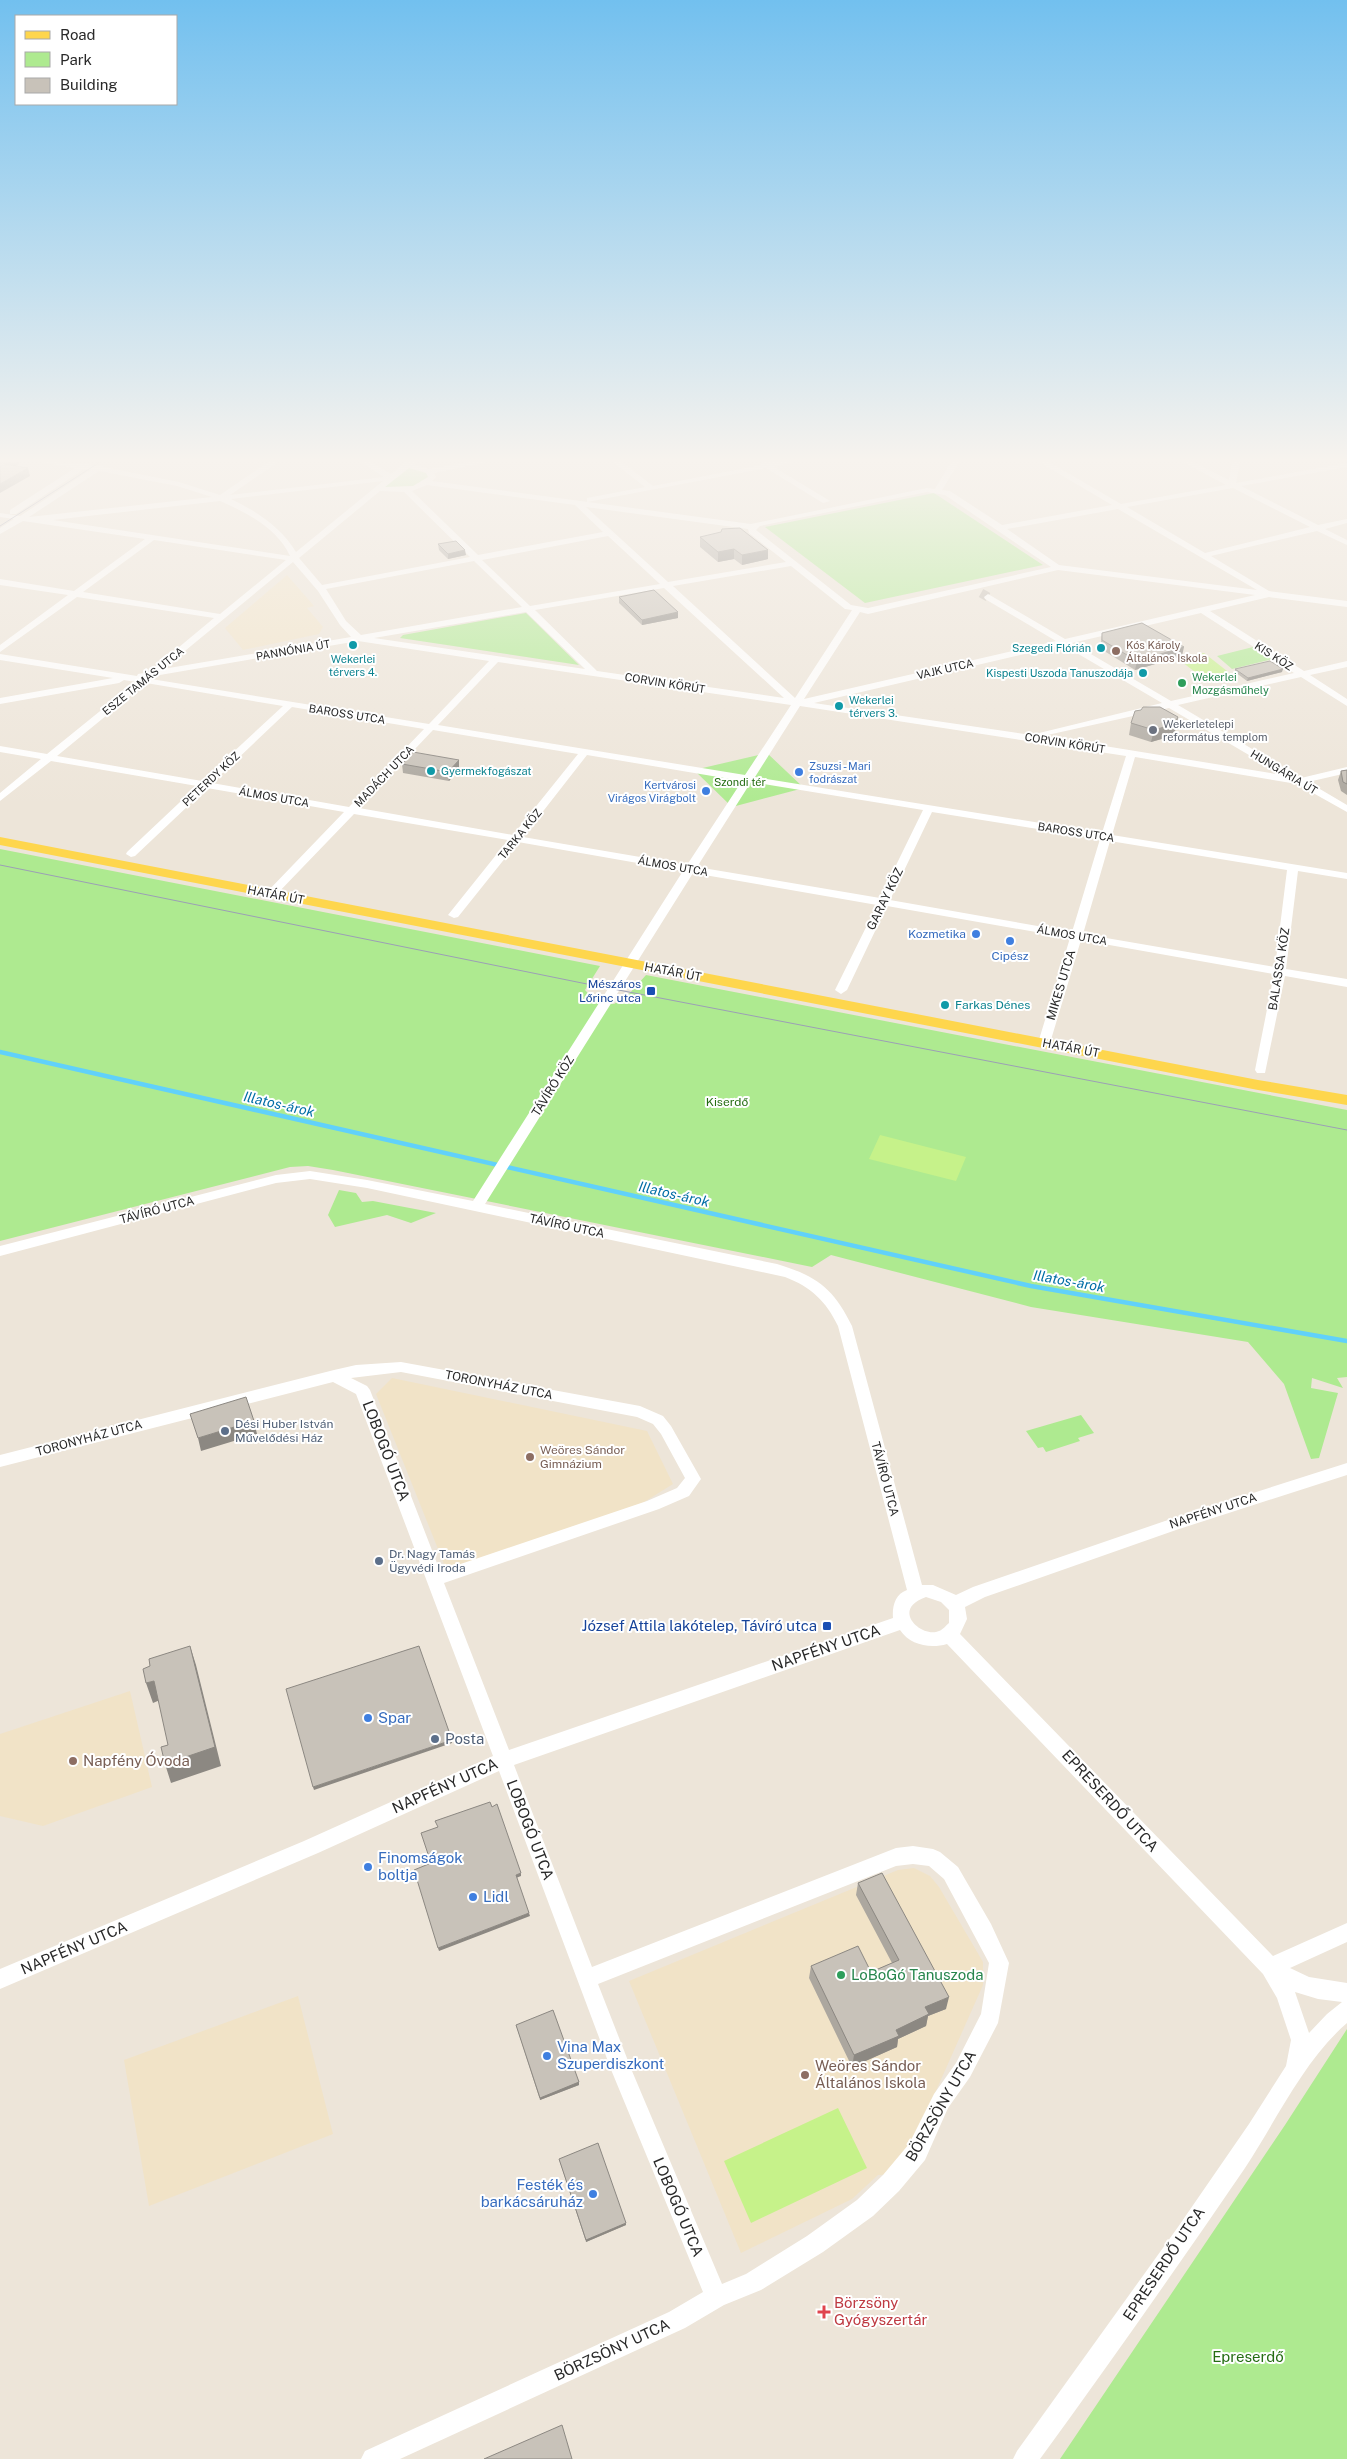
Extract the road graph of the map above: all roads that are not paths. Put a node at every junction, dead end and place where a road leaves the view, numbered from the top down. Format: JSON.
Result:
{"nodes":[{"id":1,"x":99,"y":577,"type":"edge"},
{"id":2,"x":273,"y":577,"type":"edge"},
{"id":3,"x":310,"y":577,"type":"edge"},
{"id":4,"x":378,"y":577,"type":"edge"},
{"id":5,"x":495,"y":577,"type":"edge"},
{"id":6,"x":658,"y":577,"type":"edge"},
{"id":7,"x":714,"y":577,"type":"edge"},
{"id":8,"x":810,"y":577,"type":"edge"},
{"id":9,"x":1022,"y":577,"type":"edge"},
{"id":10,"x":1133,"y":577,"type":"edge"},
{"id":11,"x":1241,"y":577,"type":"edge"},
{"id":12,"x":0,"y":582,"type":"edge"},
{"id":13,"x":667,"y":585,"type":"junction"},
{"id":14,"x":320,"y":588,"type":"junction"},
{"id":15,"x":972,"y":588,"type":"junction"},
{"id":16,"x":76,"y":594,"type":"junction"},
{"id":17,"x":1270,"y":594,"type":"junction"},
{"id":18,"x":1347,"y":604,"type":"edge"},
{"id":19,"x":1201,"y":609,"type":"junction"},
{"id":20,"x":529,"y":610,"type":"junction"},
{"id":21,"x":857,"y":610,"type":"junction"},
{"id":22,"x":222,"y":617,"type":"junction"},
{"id":23,"x":360,"y":639,"type":"junction"},
{"id":24,"x":1063,"y":642,"type":"junction"},
{"id":25,"x":0,"y":649,"type":"edge"},
{"id":26,"x":0,"y":657,"type":"edge"},
{"id":27,"x":497,"y":658,"type":"junction"},
{"id":28,"x":1347,"y":664,"type":"edge"},
{"id":29,"x":593,"y":672,"type":"junction"},
{"id":30,"x":1302,"y":674,"type":"junction"},
{"id":31,"x":148,"y":677,"type":"junction"},
{"id":32,"x":129,"y":678,"type":"junction"},
{"id":33,"x":0,"y":701,"type":"edge"},
{"id":34,"x":1347,"y":703,"type":"edge"},
{"id":35,"x":290,"y":704,"type":"junction"},
{"id":36,"x":796,"y":704,"type":"junction"},
{"id":37,"x":1170,"y":704,"type":"junction"},
{"id":38,"x":430,"y":727,"type":"junction"},
{"id":39,"x":1028,"y":737,"type":"junction"},
{"id":40,"x":0,"y":749,"type":"edge"},
{"id":41,"x":585,"y":752,"type":"junction"},
{"id":42,"x":1131,"y":754,"type":"junction"},
{"id":43,"x":50,"y":758,"type":"junction"},
{"id":44,"x":1347,"y":770,"type":"edge"},
{"id":45,"x":750,"y":779,"type":"junction"},
{"id":46,"x":1299,"y":781,"type":"junction"},
{"id":47,"x":205,"y":785,"type":"junction"},
{"id":48,"x":804,"y":788,"type":"joint"},
{"id":49,"x":0,"y":798,"type":"edge"},
{"id":50,"x":929,"y":808,"type":"junction"},
{"id":51,"x":1347,"y":809,"type":"edge"},
{"id":52,"x":351,"y":810,"type":"junction"},
{"id":53,"x":1106,"y":837,"type":"junction"},
{"id":54,"x":516,"y":839,"type":"junction"},
{"id":55,"x":0,"y":841,"type":"edge"},
{"id":56,"x":131,"y":854,"type":"dead end"},
{"id":57,"x":1293,"y":868,"type":"junction"},
{"id":58,"x":691,"y":869,"type":"junction"},
{"id":59,"x":1347,"y":876,"type":"edge"},
{"id":60,"x":271,"y":894,"type":"junction"},
{"id":61,"x":883,"y":903,"type":"junction"},
{"id":62,"x":454,"y":915,"type":"dead end"},
{"id":63,"x":1076,"y":936,"type":"junction"},
{"id":64,"x":630,"y":964,"type":"junction"},
{"id":65,"x":1280,"y":971,"type":"junction"},
{"id":66,"x":1347,"y":983,"type":"edge"},
{"id":67,"x":840,"y":990,"type":"dead end"},
{"id":68,"x":1044,"y":1043,"type":"junction"},
{"id":69,"x":1261,"y":1070,"type":"dead end"},
{"id":70,"x":1347,"y":1100,"type":"edge"},
{"id":71,"x":476,"y":1208,"type":"junction"},
{"id":72,"x":0,"y":1251,"type":"edge"},
{"id":73,"x":334,"y":1376,"type":"junction"},
{"id":74,"x":0,"y":1461,"type":"edge"},
{"id":75,"x":1347,"y":1469,"type":"edge"},
{"id":76,"x":1347,"y":1480,"type":"edge"},
{"id":77,"x":1304,"y":1485,"type":"junction"},
{"id":78,"x":435,"y":1579,"type":"junction"},
{"id":79,"x":916,"y":1592,"type":"junction"},
{"id":80,"x":955,"y":1604,"type":"junction"},
{"id":81,"x":902,"y":1622,"type":"junction"},
{"id":82,"x":949,"y":1634,"type":"junction"},
{"id":83,"x":504,"y":1760,"type":"junction"},
{"id":84,"x":1347,"y":1932,"type":"edge"},
{"id":85,"x":1270,"y":1967,"type":"junction"},
{"id":86,"x":0,"y":1980,"type":"edge"},
{"id":87,"x":586,"y":1980,"type":"junction"},
{"id":88,"x":1347,"y":1994,"type":"edge"},
{"id":89,"x":1347,"y":2010,"type":"edge"},
{"id":90,"x":1296,"y":2065,"type":"junction"},
{"id":91,"x":716,"y":2297,"type":"junction"},
{"id":92,"x":373,"y":2459,"type":"edge"},
{"id":93,"x":1025,"y":2459,"type":"edge"}],
"edges":[{"from":1,"to":16,"type":"street"},
{"from":2,"to":22,"type":"street","name":"ESZE TAMÁS UTCA"},
{"from":3,"to":14,"type":"street"},
{"from":4,"to":14,"type":"street"},
{"from":5,"to":20,"type":"street"},
{"from":6,"to":13,"type":"street"},
{"from":7,"to":13,"type":"street","name":"PANNÓNIA ÚT"},
{"from":8,"to":21,"type":"street"},
{"from":9,"to":15,"type":"street"},
{"from":10,"to":17,"type":"street"},
{"from":11,"to":17,"type":"street"},
{"from":12,"to":16,"type":"street"},
{"from":13,"to":20,"type":"street","name":"PANNÓNIA ÚT"},
{"from":13,"to":36,"type":"street"},
{"from":14,"to":23,"type":"street"},
{"from":15,"to":21,"type":"street"},
{"from":15,"to":24,"type":"street","name":"HUNGÁRIA ÚT"},
{"from":16,"to":22,"type":"street"},
{"from":16,"to":25,"type":"street"},
{"from":17,"to":18,"type":"street"},
{"from":17,"to":19,"type":"street","name":"VAJK UTCA"},
{"from":19,"to":24,"type":"street","name":"VAJK UTCA"},
{"from":19,"to":30,"type":"street","name":"KIS KÖZ"},
{"from":20,"to":23,"type":"street","name":"PANNÓNIA ÚT"},
{"from":20,"to":29,"type":"street"},
{"from":21,"to":36,"type":"street"},
{"from":22,"to":31,"type":"street","name":"ESZE TAMÁS UTCA"},
{"from":23,"to":27,"type":"street","name":"CORVIN KÖRÚT"},
{"from":23,"to":31,"type":"street","name":"PANNÓNIA ÚT"},
{"from":24,"to":36,"type":"street","name":"VAJK UTCA"},
{"from":24,"to":37,"type":"street","name":"HUNGÁRIA ÚT"},
{"from":26,"to":32,"type":"street","name":"BAROSS UTCA"},
{"from":27,"to":29,"type":"street","name":"CORVIN KÖRÚT"},
{"from":27,"to":38,"type":"street","name":"MADÁCH UTCA"},
{"from":28,"to":30,"type":"street"},
{"from":29,"to":36,"type":"street","name":"CORVIN KÖRÚT"},
{"from":30,"to":34,"type":"street","name":"KIS KÖZ"},
{"from":30,"to":37,"type":"street"},
{"from":31,"to":32,"type":"street","name":"BAROSS UTCA"},
{"from":31,"to":35,"type":"street","name":"BAROSS UTCA"},
{"from":31,"to":43,"type":"street","name":"ESZE TAMÁS UTCA"},
{"from":32,"to":33,"type":"street"},
{"from":35,"to":38,"type":"street","name":"BAROSS UTCA"},
{"from":35,"to":47,"type":"street","name":"PETERDY KÖZ"},
{"from":36,"to":39,"type":"street","name":"CORVIN KÖRÚT"},
{"from":36,"to":45,"type":"street"},
{"from":37,"to":39,"type":"street"},
{"from":37,"to":46,"type":"street","name":"HUNGÁRIA ÚT"},
{"from":38,"to":41,"type":"street","name":"BAROSS UTCA"},
{"from":38,"to":52,"type":"street","name":"MADÁCH UTCA"},
{"from":39,"to":42,"type":"street","name":"CORVIN KÖRÚT"},
{"from":40,"to":43,"type":"street","name":"ÁLMOS UTCA"},
{"from":41,"to":45,"type":"street","name":"BAROSS UTCA"},
{"from":41,"to":54,"type":"street","name":"TARKA KÖZ"},
{"from":42,"to":46,"type":"street","name":"CORVIN KÖRÚT"},
{"from":42,"to":53,"type":"street","name":"MIKES UTCA"},
{"from":43,"to":47,"type":"street","name":"ÁLMOS UTCA"},
{"from":43,"to":49,"type":"street","name":"ESZE TAMÁS UTCA"},
{"from":44,"to":46,"type":"street","name":"CORVIN KÖRÚT"},
{"from":45,"to":48,"type":"street"},
{"from":45,"to":58,"type":"street"},
{"from":46,"to":51,"type":"street","name":"HUNGÁRIA ÚT"},
{"from":47,"to":52,"type":"street","name":"ÁLMOS UTCA"},
{"from":47,"to":56,"type":"street","name":"PETERDY KÖZ"},
{"from":48,"to":50,"type":"street","name":"BAROSS UTCA"},
{"from":50,"to":53,"type":"street","name":"BAROSS UTCA"},
{"from":50,"to":61,"type":"street","name":"GARAY KÖZ"},
{"from":52,"to":54,"type":"street","name":"ÁLMOS UTCA"},
{"from":52,"to":60,"type":"street","name":"MADÁCH UTCA"},
{"from":53,"to":57,"type":"street","name":"BAROSS UTCA"},
{"from":53,"to":63,"type":"street","name":"MIKES UTCA"},
{"from":54,"to":58,"type":"street","name":"ÁLMOS UTCA"},
{"from":54,"to":62,"type":"street","name":"TARKA KÖZ"},
{"from":55,"to":60,"type":"main road","name":"HATÁR ÚT"},
{"from":57,"to":59,"type":"street","name":"BAROSS UTCA"},
{"from":57,"to":65,"type":"street","name":"BALASSA KÖZ"},
{"from":58,"to":61,"type":"street","name":"ÁLMOS UTCA"},
{"from":58,"to":64,"type":"street"},
{"from":60,"to":64,"type":"main road","name":"HATÁR ÚT"},
{"from":61,"to":63,"type":"street","name":"ÁLMOS UTCA"},
{"from":61,"to":67,"type":"street","name":"GARAY KÖZ"},
{"from":63,"to":65,"type":"street","name":"ÁLMOS UTCA"},
{"from":63,"to":68,"type":"street","name":"MIKES UTCA"},
{"from":64,"to":68,"type":"main road","name":"HATÁR ÚT"},
{"from":64,"to":71,"type":"street","name":"TÁVÍRÓ KÖZ"},
{"from":65,"to":66,"type":"street","name":"ÁLMOS UTCA"},
{"from":65,"to":69,"type":"street","name":"BALASSA KÖZ"},
{"from":68,"to":70,"type":"main road","name":"HATÁR ÚT"},
{"from":71,"to":72,"type":"street","name":"TÁVÍRÓ UTCA"},
{"from":71,"to":79,"type":"street","name":"TÁVÍRÓ UTCA"},
{"from":73,"to":74,"type":"street","name":"TORONYHÁZ UTCA"},
{"from":73,"to":78,"type":"street","name":"LOBOGÓ UTCA"},
{"from":73,"to":78,"type":"street","name":"TORONYHÁZ UTCA"},
{"from":75,"to":77,"type":"street","name":"NAPFÉNY UTCA"},
{"from":76,"to":77,"type":"street","name":"NAPFÉNY UTCA"},
{"from":77,"to":80,"type":"street","name":"NAPFÉNY UTCA"},
{"from":78,"to":83,"type":"street","name":"LOBOGÓ UTCA"},
{"from":79,"to":80,"type":"street"},
{"from":79,"to":81,"type":"street"},
{"from":80,"to":82,"type":"street"},
{"from":81,"to":82,"type":"street"},
{"from":81,"to":83,"type":"street","name":"NAPFÉNY UTCA"},
{"from":82,"to":85,"type":"street","name":"EPRESERDŐ UTCA"},
{"from":83,"to":86,"type":"street","name":"NAPFÉNY UTCA"},
{"from":83,"to":87,"type":"street","name":"LOBOGÓ UTCA"},
{"from":84,"to":85,"type":"street"},
{"from":85,"to":88,"type":"street","name":"EPRESERDŐ UTCA"},
{"from":85,"to":90,"type":"street","name":"EPRESERDŐ UTCA"},
{"from":87,"to":91,"type":"street","name":"LOBOGÓ UTCA"},
{"from":87,"to":91,"type":"street","name":"BÖRZSÖNY UTCA"},
{"from":89,"to":90,"type":"street","name":"EPRESERDŐ UTCA"},
{"from":90,"to":93,"type":"street","name":"EPRESERDŐ UTCA"},
{"from":91,"to":92,"type":"street","name":"BÖRZSÖNY UTCA"}]}
